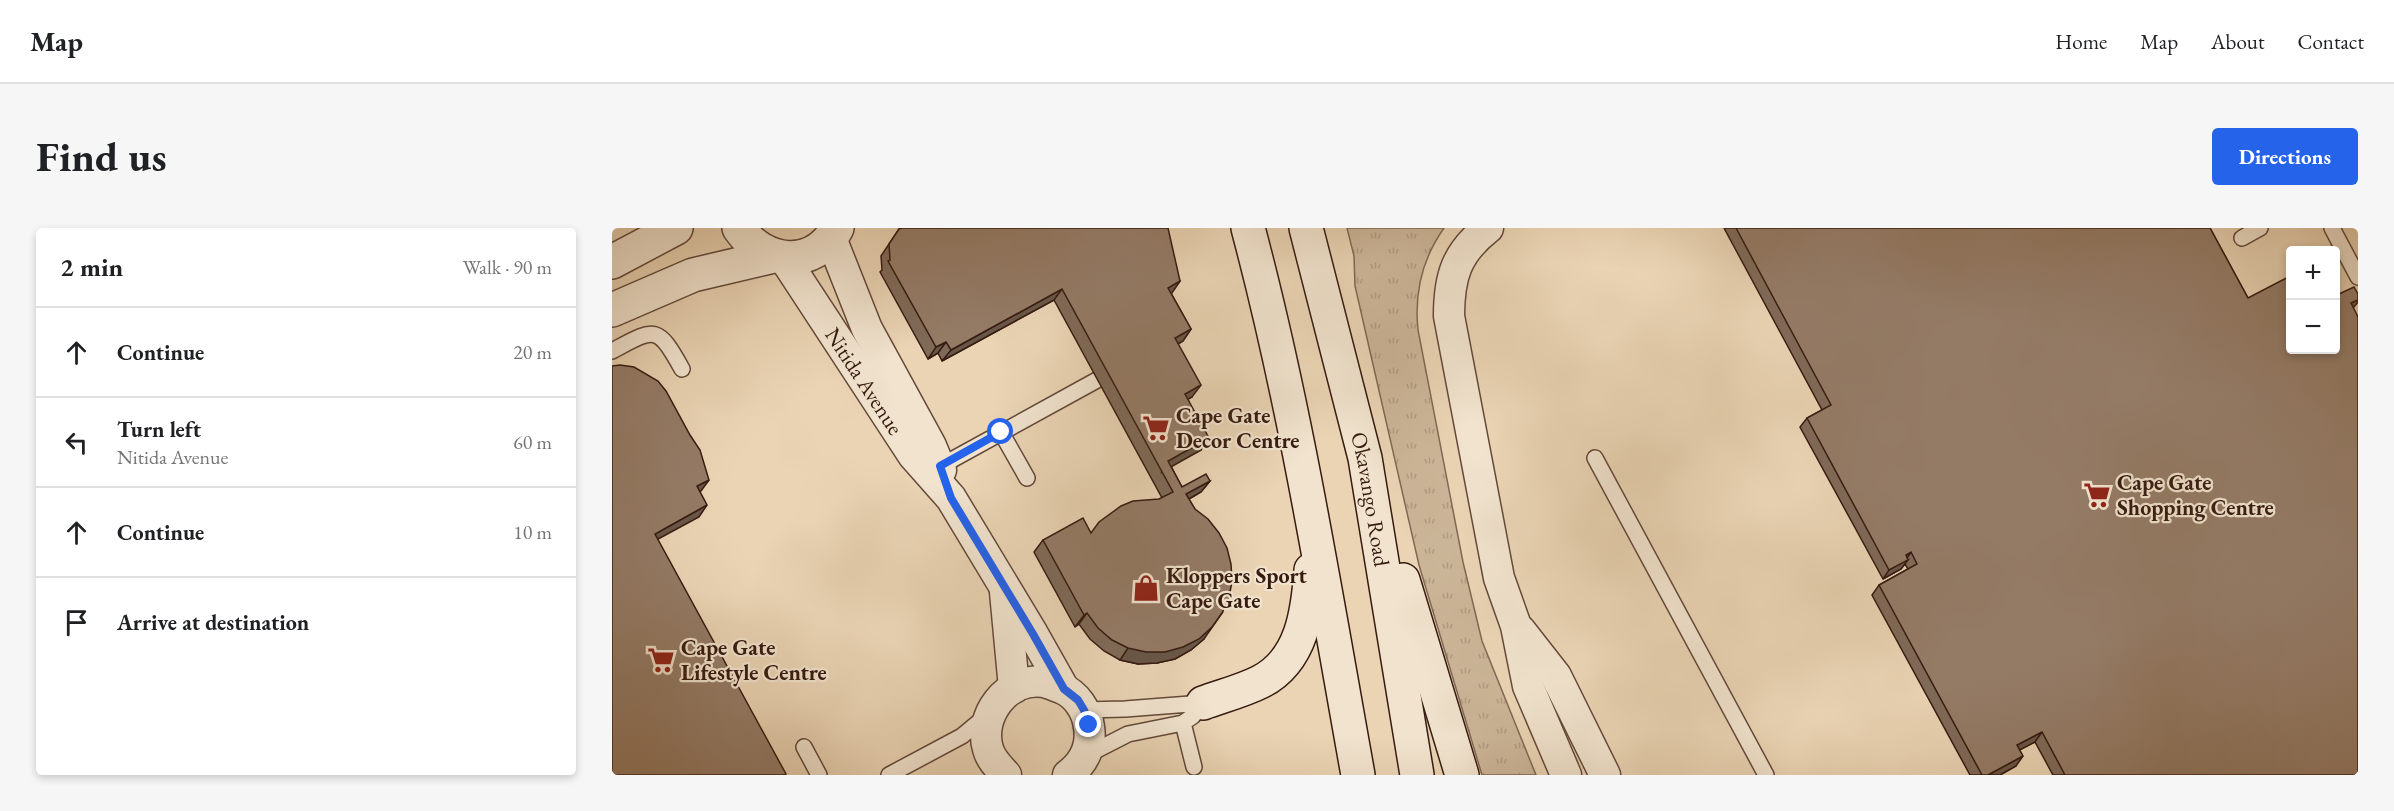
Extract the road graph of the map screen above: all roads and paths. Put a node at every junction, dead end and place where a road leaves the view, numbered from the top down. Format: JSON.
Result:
{"nodes":[{"id":1,"x":676,"y":228,"type":"edge"},
{"id":2,"x":740,"y":228,"type":"edge"},
{"id":3,"x":1248,"y":228,"type":"edge"},
{"id":4,"x":1306,"y":228,"type":"edge"},
{"id":5,"x":1488,"y":228,"type":"edge"},
{"id":6,"x":2260,"y":228,"type":"edge"},
{"id":7,"x":2331,"y":228,"type":"edge"},
{"id":8,"x":836,"y":231,"type":"edge"},
{"id":9,"x":2242,"y":238,"type":"dead end"},
{"id":10,"x":779,"y":257,"type":"junction"},
{"id":11,"x":612,"y":262,"type":"edge"},
{"id":12,"x":2358,"y":277,"type":"edge"},
{"id":13,"x":612,"y":310,"type":"edge"},
{"id":14,"x":612,"y":351,"type":"edge"},
{"id":15,"x":682,"y":369,"type":"dead end"},
{"id":16,"x":1097,"y":380,"type":"dead end"},
{"id":17,"x":1001,"y":432,"type":"junction"},
{"id":18,"x":1365,"y":458,"type":"junction"},
{"id":19,"x":1596,"y":458,"type":"dead end"},
{"id":20,"x":934,"y":469,"type":"junction"},
{"id":21,"x":1027,"y":478,"type":"dead end"},
{"id":22,"x":1311,"y":514,"type":"junction"},
{"id":23,"x":1005,"y":589,"type":"junction"},
{"id":24,"x":1516,"y":626,"type":"junction"},
{"id":25,"x":1014,"y":688,"type":"junction"},
{"id":26,"x":1064,"y":689,"type":"junction"},
{"id":27,"x":1084,"y":710,"type":"junction"},
{"id":28,"x":990,"y":713,"type":"junction"},
{"id":29,"x":1193,"y":713,"type":"junction"},
{"id":30,"x":804,"y":747,"type":"dead end"},
{"id":31,"x":1077,"y":766,"type":"edge"},
{"id":32,"x":1194,"y":767,"type":"dead end"},
{"id":33,"x":819,"y":775,"type":"edge"},
{"id":34,"x":889,"y":775,"type":"edge"},
{"id":35,"x":1006,"y":775,"type":"edge"},
{"id":36,"x":1358,"y":775,"type":"edge"},
{"id":37,"x":1418,"y":775,"type":"edge"},
{"id":38,"x":1462,"y":775,"type":"edge"},
{"id":39,"x":1566,"y":775,"type":"edge"},
{"id":40,"x":1605,"y":775,"type":"edge"},
{"id":41,"x":1766,"y":775,"type":"edge"}],
"edges":[{"from":1,"to":11,"type":"main road"},
{"from":2,"to":10,"type":"main road"},
{"from":3,"to":22,"type":"main road"},
{"from":4,"to":18,"type":"main road","name":"Okavango Road"},
{"from":5,"to":24,"type":"street"},
{"from":6,"to":9,"type":"lane"},
{"from":7,"to":12,"type":"lane"},
{"from":8,"to":10,"type":"main road"},
{"from":8,"to":20,"type":"street","name":"Nitida Avenue"},
{"from":10,"to":13,"type":"main road"},
{"from":10,"to":20,"type":"street","name":"Nitida Avenue"},
{"from":14,"to":15,"type":"lane"},
{"from":16,"to":17,"type":"lane"},
{"from":17,"to":20,"type":"lane"},
{"from":17,"to":21,"type":"lane"},
{"from":18,"to":37,"type":"main road","name":"Okavango Road"},
{"from":18,"to":38,"type":"main road"},
{"from":19,"to":41,"type":"lane"},
{"from":20,"to":23,"type":"street","name":"Nitida Avenue"},
{"from":22,"to":29,"type":"main road"},
{"from":22,"to":36,"type":"main road"},
{"from":23,"to":25,"type":"street","name":"Nitida Avenue"},
{"from":23,"to":26,"type":"street","name":"Nitida Avenue"},
{"from":24,"to":39,"type":"street"},
{"from":24,"to":40,"type":"street"},
{"from":25,"to":26,"type":"street"},
{"from":25,"to":28,"type":"street"},
{"from":26,"to":27,"type":"street","name":"Nitida Avenue"},
{"from":27,"to":29,"type":"lane"},
{"from":27,"to":31,"type":"street"},
{"from":28,"to":34,"type":"lane"},
{"from":28,"to":35,"type":"street"},
{"from":29,"to":31,"type":"lane"},
{"from":29,"to":32,"type":"lane"},
{"from":30,"to":33,"type":"lane"}]}
